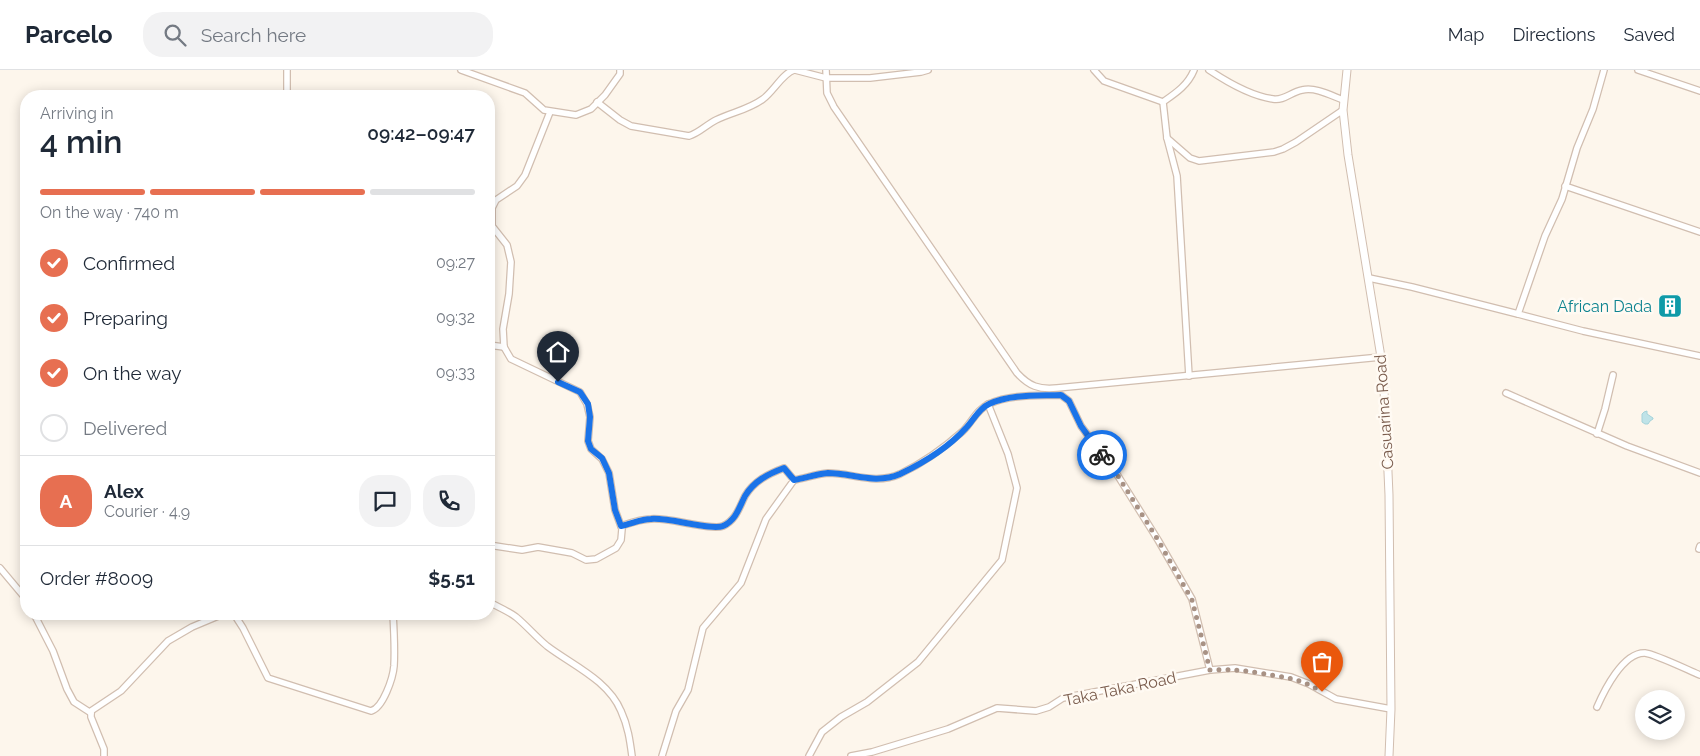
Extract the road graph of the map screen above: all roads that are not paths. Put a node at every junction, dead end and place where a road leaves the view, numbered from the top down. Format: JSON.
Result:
{"nodes":[{"id":1,"x":286,"y":70,"type":"edge"},
{"id":2,"x":461,"y":70,"type":"edge"},
{"id":3,"x":620,"y":70,"type":"edge"},
{"id":4,"x":794,"y":70,"type":"edge"},
{"id":5,"x":826,"y":70,"type":"edge"},
{"id":6,"x":891,"y":70,"type":"edge"},
{"id":7,"x":928,"y":70,"type":"edge"},
{"id":8,"x":1094,"y":70,"type":"edge"},
{"id":9,"x":1194,"y":70,"type":"edge"},
{"id":10,"x":1209,"y":70,"type":"edge"},
{"id":11,"x":1347,"y":70,"type":"edge"},
{"id":12,"x":1604,"y":70,"type":"edge"},
{"id":13,"x":1638,"y":70,"type":"edge"},
{"id":14,"x":896,"y":75,"type":"junction"},
{"id":15,"x":826,"y":78,"type":"junction"},
{"id":16,"x":287,"y":90,"type":"edge"},
{"id":17,"x":1700,"y":91,"type":"edge"},
{"id":18,"x":1343,"y":100,"type":"junction"},
{"id":19,"x":597,"y":102,"type":"junction"},
{"id":20,"x":1163,"y":102,"type":"junction"},
{"id":21,"x":1343,"y":110,"type":"junction"},
{"id":22,"x":550,"y":112,"type":"junction"},
{"id":23,"x":1167,"y":138,"type":"junction"},
{"id":24,"x":1565,"y":186,"type":"junction"},
{"id":25,"x":495,"y":202,"type":"edge"},
{"id":26,"x":495,"y":230,"type":"edge"},
{"id":27,"x":1700,"y":232,"type":"edge"},
{"id":28,"x":1369,"y":278,"type":"junction"},
{"id":29,"x":1518,"y":314,"type":"junction"},
{"id":30,"x":495,"y":346,"type":"edge"},
{"id":31,"x":504,"y":347,"type":"junction"},
{"id":32,"x":1700,"y":356,"type":"edge"},
{"id":33,"x":1381,"y":357,"type":"junction"},
{"id":34,"x":1613,"y":375,"type":"dead end"},
{"id":35,"x":1189,"y":376,"type":"junction"},
{"id":36,"x":1048,"y":389,"type":"junction"},
{"id":37,"x":1506,"y":393,"type":"dead end"},
{"id":38,"x":1061,"y":395,"type":"junction"},
{"id":39,"x":988,"y":404,"type":"junction"},
{"id":40,"x":1597,"y":434,"type":"junction"},
{"id":41,"x":1700,"y":473,"type":"edge"},
{"id":42,"x":794,"y":480,"type":"junction"},
{"id":43,"x":621,"y":526,"type":"junction"},
{"id":44,"x":495,"y":546,"type":"edge"},
{"id":45,"x":0,"y":568,"type":"edge"},
{"id":46,"x":20,"y":593,"type":"edge"},
{"id":47,"x":495,"y":605,"type":"edge"},
{"id":48,"x":37,"y":620,"type":"edge"},
{"id":49,"x":209,"y":620,"type":"edge"},
{"id":50,"x":238,"y":620,"type":"edge"},
{"id":51,"x":393,"y":620,"type":"edge"},
{"id":52,"x":1210,"y":670,"type":"junction"},
{"id":53,"x":1700,"y":675,"type":"edge"},
{"id":54,"x":1391,"y":708,"type":"junction"},
{"id":55,"x":1597,"y":708,"type":"dead end"},
{"id":56,"x":91,"y":713,"type":"junction"},
{"id":57,"x":104,"y":756,"type":"edge"},
{"id":58,"x":632,"y":756,"type":"edge"},
{"id":59,"x":662,"y":756,"type":"edge"},
{"id":60,"x":809,"y":756,"type":"edge"},
{"id":61,"x":851,"y":756,"type":"edge"},
{"id":62,"x":1389,"y":756,"type":"edge"}],
"edges":[{"from":1,"to":16,"type":"street"},
{"from":2,"to":22,"type":"street"},
{"from":3,"to":19,"type":"street"},
{"from":4,"to":15,"type":"street"},
{"from":4,"to":19,"type":"street"},
{"from":5,"to":15,"type":"street"},
{"from":6,"to":14,"type":"street"},
{"from":7,"to":14,"type":"street"},
{"from":8,"to":20,"type":"street"},
{"from":9,"to":20,"type":"street"},
{"from":10,"to":18,"type":"street"},
{"from":11,"to":18,"type":"street","name":"Casuarina Road"},
{"from":12,"to":24,"type":"street"},
{"from":13,"to":17,"type":"street"},
{"from":14,"to":15,"type":"street"},
{"from":15,"to":36,"type":"street"},
{"from":18,"to":21,"type":"street","name":"Casuarina Road"},
{"from":19,"to":22,"type":"street"},
{"from":20,"to":23,"type":"street"},
{"from":21,"to":23,"type":"street"},
{"from":21,"to":28,"type":"street","name":"Casuarina Road"},
{"from":22,"to":25,"type":"street"},
{"from":23,"to":35,"type":"street"},
{"from":24,"to":27,"type":"street"},
{"from":24,"to":29,"type":"street"},
{"from":26,"to":31,"type":"street"},
{"from":28,"to":29,"type":"street"},
{"from":28,"to":33,"type":"street","name":"Casuarina Road"},
{"from":29,"to":32,"type":"street"},
{"from":30,"to":31,"type":"street"},
{"from":31,"to":43,"type":"street"},
{"from":33,"to":35,"type":"street"},
{"from":33,"to":54,"type":"street","name":"Casuarina Road"},
{"from":34,"to":40,"type":"street"},
{"from":35,"to":36,"type":"street"},
{"from":36,"to":38,"type":"street"},
{"from":37,"to":40,"type":"street"},
{"from":38,"to":39,"type":"street"},
{"from":38,"to":52,"type":"street"},
{"from":39,"to":42,"type":"street"},
{"from":39,"to":60,"type":"street"},
{"from":40,"to":41,"type":"street"},
{"from":42,"to":43,"type":"street"},
{"from":42,"to":59,"type":"street"},
{"from":43,"to":44,"type":"street"},
{"from":45,"to":46,"type":"street"},
{"from":47,"to":58,"type":"street"},
{"from":48,"to":56,"type":"street"},
{"from":49,"to":56,"type":"street"},
{"from":50,"to":51,"type":"street"},
{"from":52,"to":54,"type":"street","name":"Taka Taka Road"},
{"from":52,"to":61,"type":"street","name":"Taka Taka Road"},
{"from":53,"to":55,"type":"street"},
{"from":54,"to":62,"type":"street","name":"Casuarina Road"},
{"from":56,"to":57,"type":"street"}]}
